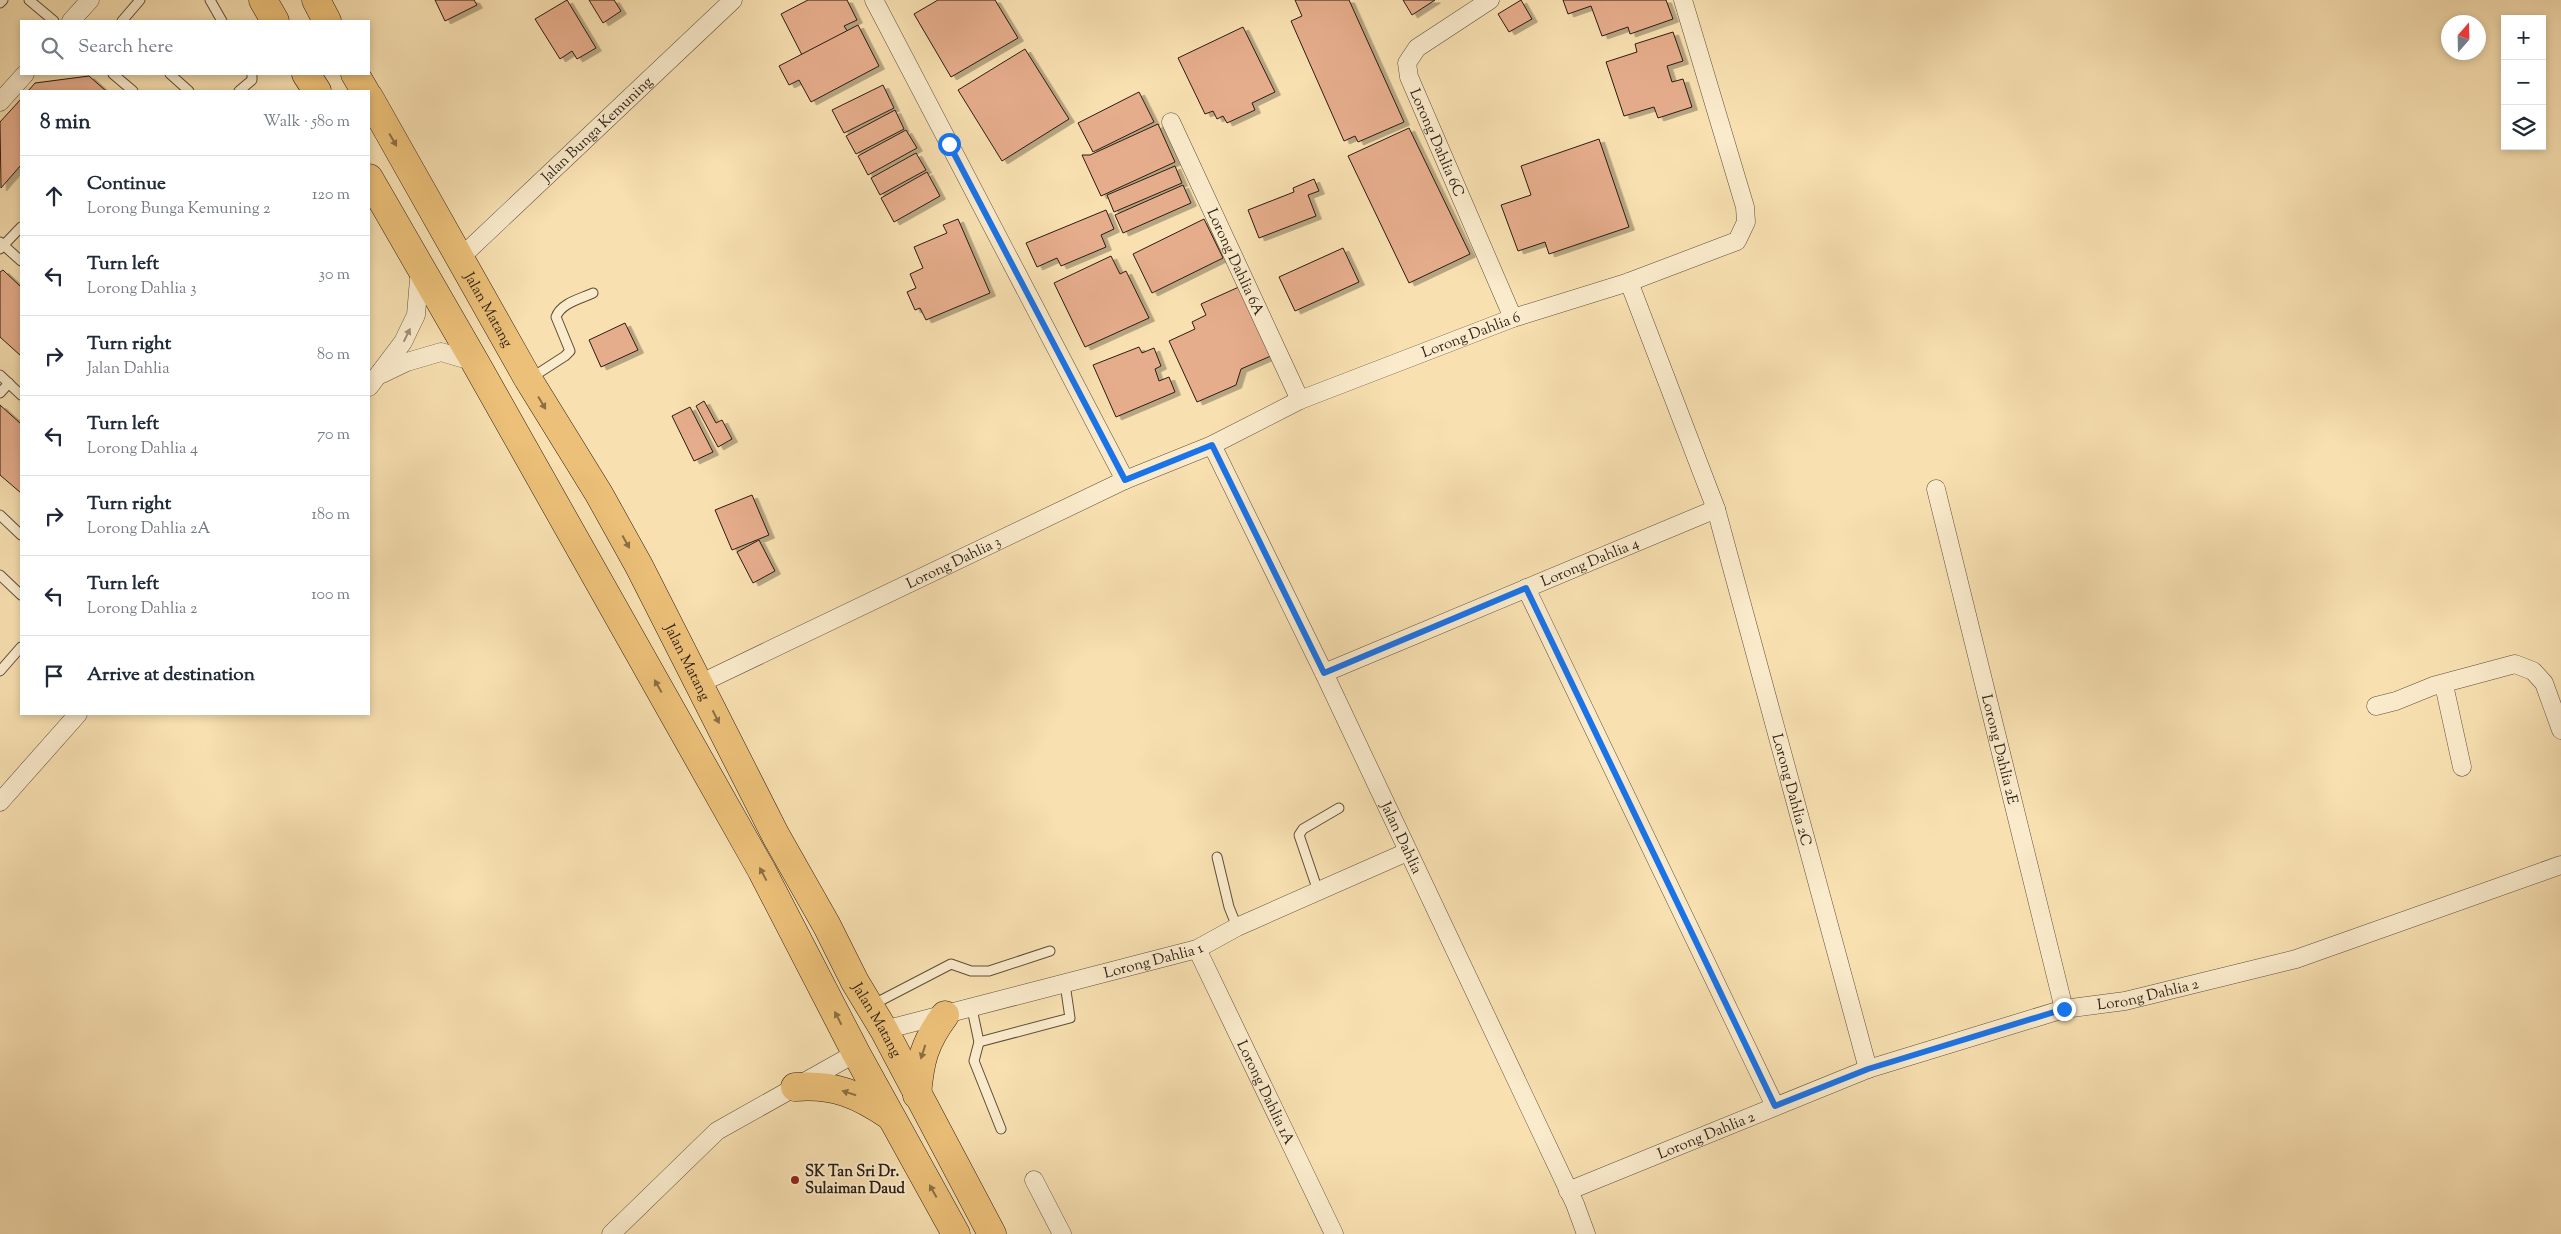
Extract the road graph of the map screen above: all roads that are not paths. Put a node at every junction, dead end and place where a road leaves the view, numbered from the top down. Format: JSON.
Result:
{"nodes":[{"id":1,"x":3,"y":0,"type":"edge"},
{"id":2,"x":29,"y":0,"type":"edge"},
{"id":3,"x":90,"y":0,"type":"edge"},
{"id":4,"x":140,"y":0,"type":"edge"},
{"id":5,"x":210,"y":0,"type":"edge"},
{"id":6,"x":263,"y":0,"type":"edge"},
{"id":7,"x":316,"y":0,"type":"edge"},
{"id":8,"x":734,"y":0,"type":"edge"},
{"id":9,"x":874,"y":0,"type":"edge"},
{"id":10,"x":1490,"y":0,"type":"edge"},
{"id":11,"x":1683,"y":0,"type":"edge"},
{"id":12,"x":0,"y":4,"type":"edge"},
{"id":13,"x":53,"y":20,"type":"edge"},
{"id":14,"x":72,"y":20,"type":"edge"},
{"id":15,"x":123,"y":20,"type":"edge"},
{"id":16,"x":221,"y":20,"type":"edge"},
{"id":17,"x":274,"y":20,"type":"edge"},
{"id":18,"x":326,"y":20,"type":"edge"},
{"id":19,"x":24,"y":75,"type":"edge"},
{"id":20,"x":114,"y":75,"type":"edge"},
{"id":21,"x":171,"y":75,"type":"edge"},
{"id":22,"x":252,"y":75,"type":"edge"},
{"id":23,"x":307,"y":75,"type":"edge"},
{"id":24,"x":356,"y":75,"type":"edge"},
{"id":25,"x":131,"y":90,"type":"edge"},
{"id":26,"x":188,"y":90,"type":"edge"},
{"id":27,"x":240,"y":90,"type":"edge"},
{"id":28,"x":316,"y":90,"type":"edge"},
{"id":29,"x":364,"y":90,"type":"edge"},
{"id":30,"x":370,"y":99,"type":"edge"},
{"id":31,"x":0,"y":102,"type":"edge"},
{"id":32,"x":1171,"y":122,"type":"dead end"},
{"id":33,"x":370,"y":180,"type":"edge"},
{"id":34,"x":20,"y":228,"type":"edge"},
{"id":35,"x":1,"y":245,"type":"edge"},
{"id":36,"x":460,"y":258,"type":"junction"},
{"id":37,"x":20,"y":260,"type":"edge"},
{"id":38,"x":421,"y":266,"type":"junction"},
{"id":39,"x":1629,"y":282,"type":"junction"},
{"id":40,"x":592,"y":293,"type":"dead end"},
{"id":41,"x":1513,"y":318,"type":"junction"},
{"id":42,"x":475,"y":362,"type":"junction"},
{"id":43,"x":0,"y":375,"type":"edge"},
{"id":44,"x":528,"y":379,"type":"junction"},
{"id":45,"x":374,"y":381,"type":"edge"},
{"id":46,"x":8,"y":383,"type":"junction"},
{"id":47,"x":0,"y":393,"type":"edge"},
{"id":48,"x":20,"y":394,"type":"edge"},
{"id":49,"x":1300,"y":400,"type":"junction"},
{"id":50,"x":1212,"y":445,"type":"junction"},
{"id":51,"x":1125,"y":480,"type":"junction"},
{"id":52,"x":1936,"y":489,"type":"dead end"},
{"id":53,"x":1716,"y":509,"type":"junction"},
{"id":54,"x":0,"y":515,"type":"edge"},
{"id":55,"x":20,"y":533,"type":"edge"},
{"id":56,"x":0,"y":575,"type":"edge"},
{"id":57,"x":1526,"y":588,"type":"junction"},
{"id":58,"x":20,"y":594,"type":"edge"},
{"id":59,"x":20,"y":648,"type":"edge"},
{"id":60,"x":0,"y":671,"type":"edge"},
{"id":61,"x":1324,"y":673,"type":"junction"},
{"id":62,"x":699,"y":684,"type":"junction"},
{"id":63,"x":2444,"y":685,"type":"junction"},
{"id":64,"x":2376,"y":706,"type":"dead end"},
{"id":65,"x":77,"y":715,"type":"edge"},
{"id":66,"x":2561,"y":730,"type":"edge"},
{"id":67,"x":2462,"y":767,"type":"dead end"},
{"id":68,"x":0,"y":802,"type":"edge"},
{"id":69,"x":1339,"y":808,"type":"dead end"},
{"id":70,"x":1407,"y":852,"type":"junction"},
{"id":71,"x":1217,"y":857,"type":"dead end"},
{"id":72,"x":2561,"y":865,"type":"edge"},
{"id":73,"x":1318,"y":891,"type":"junction"},
{"id":74,"x":1237,"y":927,"type":"junction"},
{"id":75,"x":1197,"y":949,"type":"junction"},
{"id":76,"x":1050,"y":951,"type":"dead end"},
{"id":77,"x":855,"y":982,"type":"junction"},
{"id":78,"x":1065,"y":984,"type":"junction"},
{"id":79,"x":870,"y":1006,"type":"junction"},
{"id":80,"x":972,"y":1009,"type":"junction"},
{"id":81,"x":2064,"y":1009,"type":"junction"},
{"id":82,"x":945,"y":1016,"type":"junction"},
{"id":83,"x":884,"y":1030,"type":"junction"},
{"id":84,"x":979,"y":1042,"type":"junction"},
{"id":85,"x":856,"y":1053,"type":"junction"},
{"id":86,"x":1868,"y":1069,"type":"junction"},
{"id":87,"x":795,"y":1087,"type":"junction"},
{"id":88,"x":917,"y":1095,"type":"junction"},
{"id":89,"x":1775,"y":1106,"type":"junction"},
{"id":90,"x":891,"y":1117,"type":"junction"},
{"id":91,"x":1001,"y":1129,"type":"dead end"},
{"id":92,"x":1034,"y":1180,"type":"dead end"},
{"id":93,"x":1568,"y":1191,"type":"junction"},
{"id":94,"x":611,"y":1234,"type":"edge"},
{"id":95,"x":956,"y":1234,"type":"edge"},
{"id":96,"x":992,"y":1234,"type":"edge"},
{"id":97,"x":1062,"y":1234,"type":"edge"},
{"id":98,"x":1334,"y":1234,"type":"edge"},
{"id":99,"x":1586,"y":1234,"type":"edge"}],
"edges":[{"from":1,"to":12,"type":"lane"},
{"from":2,"to":13,"type":"lane"},
{"from":3,"to":14,"type":"street"},
{"from":4,"to":15,"type":"lane"},
{"from":5,"to":16,"type":"lane"},
{"from":6,"to":17,"type":"main road"},
{"from":7,"to":18,"type":"main road"},
{"from":8,"to":36,"type":"street","name":"Jalan Bunga Kemuning"},
{"from":9,"to":51,"type":"street"},
{"from":10,"to":41,"type":"street","name":"Lorong Dahlia 6C"},
{"from":11,"to":39,"type":"street","name":"Lorong Dahlia 6"},
{"from":19,"to":31,"type":"street"},
{"from":20,"to":25,"type":"lane"},
{"from":21,"to":26,"type":"lane"},
{"from":22,"to":27,"type":"lane"},
{"from":23,"to":28,"type":"main road"},
{"from":24,"to":29,"type":"main road"},
{"from":30,"to":36,"type":"main road","name":"Jalan Matang","one_way":true},
{"from":32,"to":49,"type":"street","name":"Lorong Dahlia 6A"},
{"from":33,"to":38,"type":"main road"},
{"from":34,"to":35,"type":"lane"},
{"from":35,"to":37,"type":"lane"},
{"from":36,"to":44,"type":"main road","name":"Jalan Matang"},
{"from":38,"to":42,"type":"main road"},
{"from":45,"to":38,"type":"street","one_way":true},
{"from":39,"to":41,"type":"street","name":"Lorong Dahlia 6"},
{"from":39,"to":53,"type":"street","name":"Lorong Dahlia 2C"},
{"from":40,"to":44,"type":"lane"},
{"from":41,"to":49,"type":"street","name":"Lorong Dahlia 6"},
{"from":42,"to":45,"type":"street"},
{"from":85,"to":42,"type":"main road","one_way":true},
{"from":43,"to":46,"type":"lane"},
{"from":44,"to":62,"type":"main road","name":"Jalan Matang","one_way":true},
{"from":46,"to":47,"type":"lane"},
{"from":46,"to":48,"type":"lane"},
{"from":49,"to":50,"type":"street","name":"Lorong Dahlia 6"},
{"from":50,"to":51,"type":"street","name":"Lorong Dahlia 3"},
{"from":50,"to":61,"type":"street","name":"Jalan Dahlia"},
{"from":51,"to":62,"type":"street","name":"Lorong Dahlia 3"},
{"from":52,"to":81,"type":"street","name":"Lorong Dahlia 2E"},
{"from":53,"to":57,"type":"street","name":"Lorong Dahlia 4"},
{"from":53,"to":86,"type":"street","name":"Lorong Dahlia 2C"},
{"from":54,"to":55,"type":"lane"},
{"from":56,"to":58,"type":"lane"},
{"from":57,"to":61,"type":"street","name":"Lorong Dahlia 4"},
{"from":57,"to":89,"type":"street"},
{"from":59,"to":60,"type":"lane"},
{"from":61,"to":70,"type":"street","name":"Jalan Dahlia"},
{"from":62,"to":77,"type":"main road","name":"Jalan Matang","one_way":true},
{"from":63,"to":64,"type":"street"},
{"from":63,"to":66,"type":"street"},
{"from":63,"to":67,"type":"street"},
{"from":65,"to":68,"type":"street"},
{"from":69,"to":73,"type":"lane"},
{"from":70,"to":73,"type":"street","name":"Lorong Dahlia 1"},
{"from":70,"to":93,"type":"street","name":"Jalan Dahlia"},
{"from":71,"to":74,"type":"lane"},
{"from":72,"to":81,"type":"street","name":"Lorong Dahlia 2"},
{"from":73,"to":74,"type":"street","name":"Lorong Dahlia 1"},
{"from":74,"to":75,"type":"street","name":"Lorong Dahlia 1"},
{"from":75,"to":78,"type":"street","name":"Lorong Dahlia 1"},
{"from":75,"to":98,"type":"street","name":"Lorong Dahlia 1A"},
{"from":76,"to":79,"type":"lane"},
{"from":77,"to":79,"type":"main road","name":"Jalan Matang"},
{"from":77,"to":85,"type":"main road"},
{"from":78,"to":80,"type":"street","name":"Lorong Dahlia 1"},
{"from":78,"to":84,"type":"lane"},
{"from":79,"to":83,"type":"main road","name":"Jalan Matang"},
{"from":80,"to":82,"type":"street","name":"Lorong Dahlia 1"},
{"from":80,"to":84,"type":"lane"},
{"from":81,"to":86,"type":"street","name":"Lorong Dahlia 2"},
{"from":82,"to":83,"type":"street","name":"Lorong Dahlia 1"},
{"from":82,"to":88,"type":"main road","one_way":true},
{"from":83,"to":88,"type":"main road","name":"Jalan Matang"},
{"from":84,"to":91,"type":"lane"},
{"from":85,"to":87,"type":"street"},
{"from":85,"to":90,"type":"main road"},
{"from":86,"to":89,"type":"street","name":"Lorong Dahlia 2"},
{"from":90,"to":87,"type":"main road","one_way":true},
{"from":87,"to":94,"type":"street"},
{"from":88,"to":96,"type":"main road","name":"Jalan Matang"},
{"from":89,"to":93,"type":"street","name":"Lorong Dahlia 2"},
{"from":95,"to":90,"type":"main road","one_way":true},
{"from":92,"to":97,"type":"street"},
{"from":93,"to":99,"type":"street","name":"Jalan Dahlia"}]}
